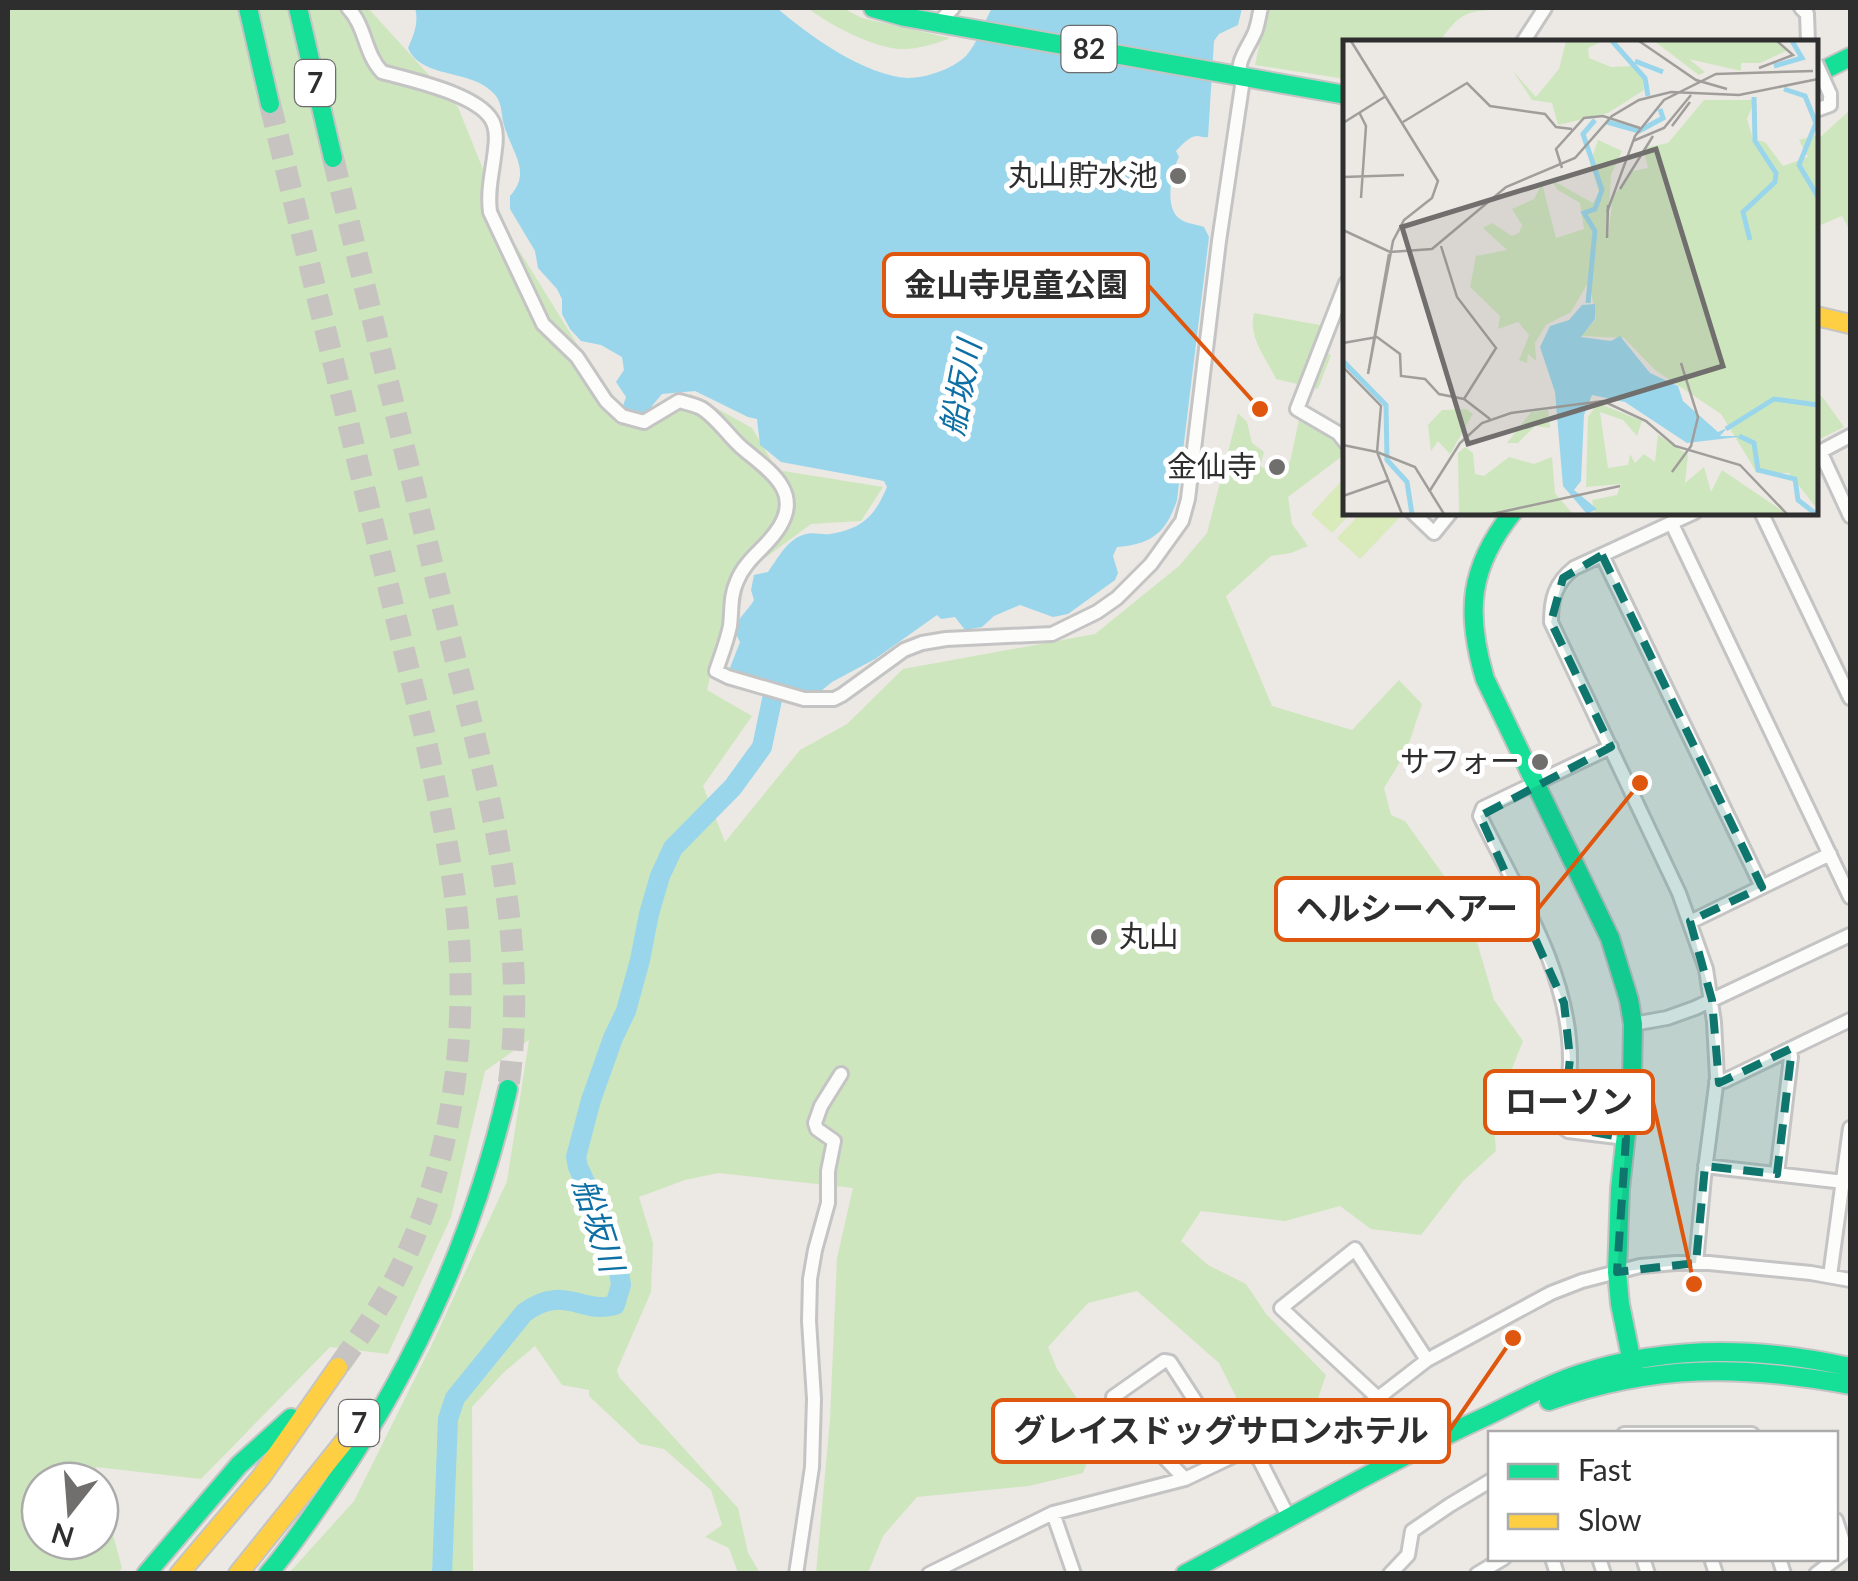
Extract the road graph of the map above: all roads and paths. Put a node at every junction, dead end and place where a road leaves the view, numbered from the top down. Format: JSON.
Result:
{"nodes":[{"id":1,"x":248,"y":8,"type":"edge"},
{"id":2,"x":298,"y":8,"type":"edge"},
{"id":3,"x":348,"y":8,"type":"edge"},
{"id":4,"x":873,"y":8,"type":"edge"},
{"id":5,"x":1261,"y":8,"type":"edge"},
{"id":6,"x":1544,"y":8,"type":"edge"},
{"id":7,"x":1801,"y":8,"type":"edge"},
{"id":8,"x":956,"y":16,"type":"edge"},
{"id":9,"x":1524,"y":40,"type":"edge"},
{"id":10,"x":1808,"y":40,"type":"edge"},
{"id":11,"x":1850,"y":57,"type":"edge"},
{"id":12,"x":1818,"y":67,"type":"edge"},
{"id":13,"x":1818,"y":73,"type":"edge"},
{"id":14,"x":1239,"y":78,"type":"junction"},
{"id":15,"x":1343,"y":95,"type":"edge"},
{"id":16,"x":270,"y":104,"type":"tunnel mouth"},
{"id":17,"x":1818,"y":109,"type":"edge"},
{"id":18,"x":333,"y":158,"type":"tunnel mouth"},
{"id":19,"x":1340,"y":312,"type":"edge"},
{"id":20,"x":1818,"y":316,"type":"edge"},
{"id":21,"x":1850,"y":324,"type":"edge"},
{"id":22,"x":1850,"y":436,"type":"edge"},
{"id":23,"x":1343,"y":439,"type":"edge"},
{"id":24,"x":1818,"y":452,"type":"edge"},
{"id":25,"x":1415,"y":515,"type":"edge"},
{"id":26,"x":1448,"y":515,"type":"edge"},
{"id":27,"x":1510,"y":515,"type":"edge"},
{"id":28,"x":1690,"y":515,"type":"edge"},
{"id":29,"x":1763,"y":515,"type":"edge"},
{"id":30,"x":1850,"y":516,"type":"edge"},
{"id":31,"x":1672,"y":524,"type":"junction"},
{"id":32,"x":1602,"y":555,"type":"junction"},
{"id":33,"x":1850,"y":698,"type":"edge"},
{"id":34,"x":1611,"y":747,"type":"junction"},
{"id":35,"x":1536,"y":782,"type":"junction"},
{"id":36,"x":1830,"y":854,"type":"junction"},
{"id":37,"x":1762,"y":887,"type":"junction"},
{"id":38,"x":1850,"y":897,"type":"edge"},
{"id":39,"x":1690,"y":922,"type":"junction"},
{"id":40,"x":1850,"y":935,"type":"edge"},
{"id":41,"x":1712,"y":1000,"type":"junction"},
{"id":42,"x":1850,"y":1020,"type":"edge"},
{"id":43,"x":1633,"y":1024,"type":"junction"},
{"id":44,"x":1790,"y":1049,"type":"junction"},
{"id":45,"x":842,"y":1074,"type":"dead end"},
{"id":46,"x":1716,"y":1082,"type":"junction"},
{"id":47,"x":508,"y":1089,"type":"tunnel mouth"},
{"id":48,"x":1850,"y":1128,"type":"edge"},
{"id":49,"x":1626,"y":1138,"type":"junction"},
{"id":50,"x":1705,"y":1166,"type":"junction"},
{"id":51,"x":1778,"y":1174,"type":"junction"},
{"id":52,"x":1844,"y":1182,"type":"junction"},
{"id":53,"x":455,"y":1261,"type":"junction"},
{"id":54,"x":1696,"y":1263,"type":"junction"},
{"id":55,"x":1618,"y":1272,"type":"junction"},
{"id":56,"x":1830,"y":1276,"type":"junction"},
{"id":57,"x":1850,"y":1280,"type":"edge"},
{"id":58,"x":1428,"y":1360,"type":"junction"},
{"id":59,"x":338,"y":1366,"type":"tunnel mouth"},
{"id":60,"x":1850,"y":1367,"type":"edge"},
{"id":61,"x":1633,"y":1369,"type":"junction"},
{"id":62,"x":1850,"y":1385,"type":"edge"},
{"id":63,"x":323,"y":1388,"type":"junction"},
{"id":64,"x":1378,"y":1398,"type":"junction"},
{"id":65,"x":1488,"y":1431,"type":"edge"},
{"id":66,"x":1488,"y":1431,"type":"edge"},
{"id":67,"x":1250,"y":1448,"type":"junction"},
{"id":68,"x":1185,"y":1479,"type":"junction"},
{"id":69,"x":1488,"y":1482,"type":"edge"},
{"id":70,"x":1053,"y":1513,"type":"junction"},
{"id":71,"x":1289,"y":1518,"type":"junction"},
{"id":72,"x":1838,"y":1526,"type":"edge"},
{"id":73,"x":1838,"y":1558,"type":"edge"},
{"id":74,"x":146,"y":1574,"type":"edge"},
{"id":75,"x":180,"y":1574,"type":"edge"},
{"id":76,"x":238,"y":1574,"type":"edge"},
{"id":77,"x":268,"y":1574,"type":"edge"},
{"id":78,"x":796,"y":1574,"type":"edge"},
{"id":79,"x":929,"y":1574,"type":"edge"},
{"id":80,"x":1074,"y":1574,"type":"edge"},
{"id":81,"x":1184,"y":1574,"type":"edge"},
{"id":82,"x":1216,"y":1574,"type":"edge"},
{"id":83,"x":1390,"y":1574,"type":"edge"}],
"edges":[{"from":1,"to":16,"type":"main road","number":"7"},
{"from":2,"to":18,"type":"main road","number":"7"},
{"from":3,"to":14,"type":"street"},
{"from":4,"to":8,"type":"main road","number":"82"},
{"from":5,"to":14,"type":"street"},
{"from":6,"to":9,"type":"street"},
{"from":7,"to":10,"type":"street"},
{"from":8,"to":14,"type":"main road","number":"82"},
{"from":11,"to":13,"type":"main road"},
{"from":12,"to":17,"type":"street","bridge":true},
{"from":14,"to":15,"type":"main road","number":"82"},
{"from":19,"to":23,"type":"street"},
{"from":20,"to":21,"type":"main road"},
{"from":22,"to":24,"type":"street"},
{"from":24,"to":30,"type":"street"},
{"from":25,"to":26,"type":"street"},
{"from":27,"to":35,"type":"main road"},
{"from":28,"to":31,"type":"street"},
{"from":29,"to":33,"type":"street"},
{"from":31,"to":32,"type":"street"},
{"from":31,"to":36,"type":"street"},
{"from":32,"to":34,"type":"street"},
{"from":32,"to":37,"type":"street"},
{"from":34,"to":35,"type":"street"},
{"from":34,"to":39,"type":"street"},
{"from":35,"to":43,"type":"main road"},
{"from":35,"to":49,"type":"street"},
{"from":36,"to":37,"type":"street"},
{"from":36,"to":38,"type":"street"},
{"from":37,"to":39,"type":"street"},
{"from":39,"to":41,"type":"street"},
{"from":40,"to":41,"type":"street"},
{"from":41,"to":43,"type":"street"},
{"from":41,"to":46,"type":"street"},
{"from":42,"to":44,"type":"street"},
{"from":43,"to":49,"type":"main road"},
{"from":44,"to":46,"type":"street"},
{"from":44,"to":51,"type":"street"},
{"from":45,"to":78,"type":"street"},
{"from":46,"to":50,"type":"street"},
{"from":47,"to":53,"type":"main road","number":"7"},
{"from":48,"to":52,"type":"street"},
{"from":49,"to":55,"type":"main road"},
{"from":50,"to":51,"type":"street"},
{"from":50,"to":54,"type":"street"},
{"from":51,"to":52,"type":"street"},
{"from":52,"to":56,"type":"street"},
{"from":53,"to":76,"type":"main road","number":"7"},
{"from":53,"to":77,"type":"main road"},
{"from":54,"to":55,"type":"street"},
{"from":54,"to":56,"type":"street"},
{"from":55,"to":58,"type":"street"},
{"from":55,"to":61,"type":"main road"},
{"from":56,"to":57,"type":"street"},
{"from":58,"to":64,"type":"street"},
{"from":58,"to":64,"type":"street"},
{"from":59,"to":63,"type":"main road","number":"7"},
{"from":60,"to":61,"type":"main road"},
{"from":61,"to":62,"type":"main road"},
{"from":61,"to":65,"type":"main road"},
{"from":61,"to":71,"type":"main road"},
{"from":63,"to":74,"type":"main road","number":"7"},
{"from":63,"to":75,"type":"main road","number":"7"},
{"from":64,"to":67,"type":"street"},
{"from":66,"to":82,"type":"main road"},
{"from":67,"to":68,"type":"street"},
{"from":67,"to":68,"type":"street"},
{"from":67,"to":71,"type":"street"},
{"from":68,"to":70,"type":"street"},
{"from":69,"to":83,"type":"street"},
{"from":70,"to":79,"type":"street"},
{"from":70,"to":80,"type":"street"},
{"from":71,"to":81,"type":"main road"},
{"from":72,"to":73,"type":"street"}]}
